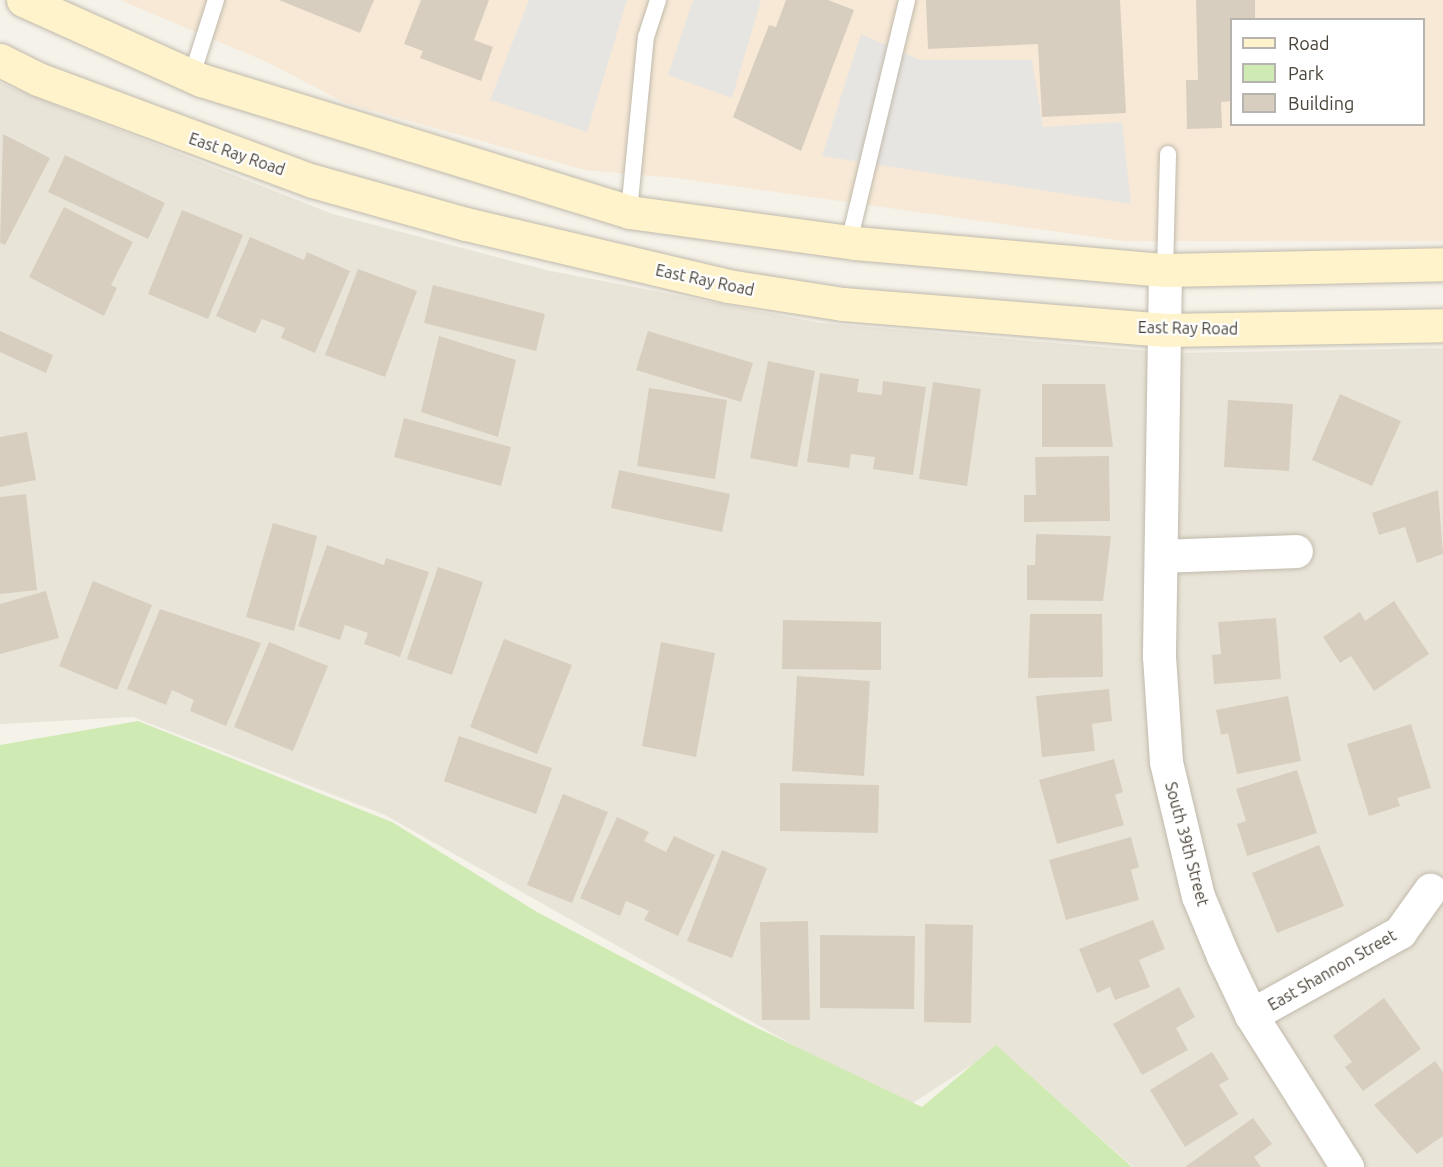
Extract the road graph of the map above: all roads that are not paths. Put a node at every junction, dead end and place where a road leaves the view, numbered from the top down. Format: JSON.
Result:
{"nodes":[{"id":1,"x":23,"y":0,"type":"edge"},
{"id":2,"x":216,"y":0,"type":"edge"},
{"id":3,"x":658,"y":0,"type":"edge"},
{"id":4,"x":908,"y":0,"type":"edge"},
{"id":5,"x":0,"y":60,"type":"edge"},
{"id":6,"x":192,"y":75,"type":"junction"},
{"id":7,"x":1168,"y":154,"type":"dead end"},
{"id":8,"x":629,"y":212,"type":"junction"},
{"id":9,"x":849,"y":242,"type":"junction"},
{"id":10,"x":1443,"y":264,"type":"edge"},
{"id":11,"x":1165,"y":270,"type":"junction"},
{"id":12,"x":1443,"y":325,"type":"edge"},
{"id":13,"x":1166,"y":330,"type":"junction"},
{"id":14,"x":1296,"y":551,"type":"dead end"},
{"id":15,"x":1161,"y":556,"type":"junction"},
{"id":16,"x":1430,"y":890,"type":"dead end"},
{"id":17,"x":1251,"y":1016,"type":"junction"},
{"id":18,"x":1347,"y":1167,"type":"edge"}],
"edges":[{"from":1,"to":6,"type":"main road"},
{"from":2,"to":6,"type":"lane"},
{"from":3,"to":8,"type":"lane"},
{"from":4,"to":9,"type":"lane"},
{"from":5,"to":13,"type":"main road","name":"East Ray Road"},
{"from":6,"to":8,"type":"main road"},
{"from":7,"to":11,"type":"lane"},
{"from":8,"to":9,"type":"main road"},
{"from":9,"to":11,"type":"main road"},
{"from":10,"to":11,"type":"main road"},
{"from":11,"to":13,"type":"street","name":"South 39th Street"},
{"from":12,"to":13,"type":"main road","name":"East Ray Road"},
{"from":13,"to":15,"type":"street","name":"South 39th Street"},
{"from":14,"to":15,"type":"street"},
{"from":15,"to":17,"type":"street","name":"South 39th Street"},
{"from":16,"to":17,"type":"street","name":"East Shannon Street"},
{"from":17,"to":18,"type":"street","name":"South 39th Street"}]}
